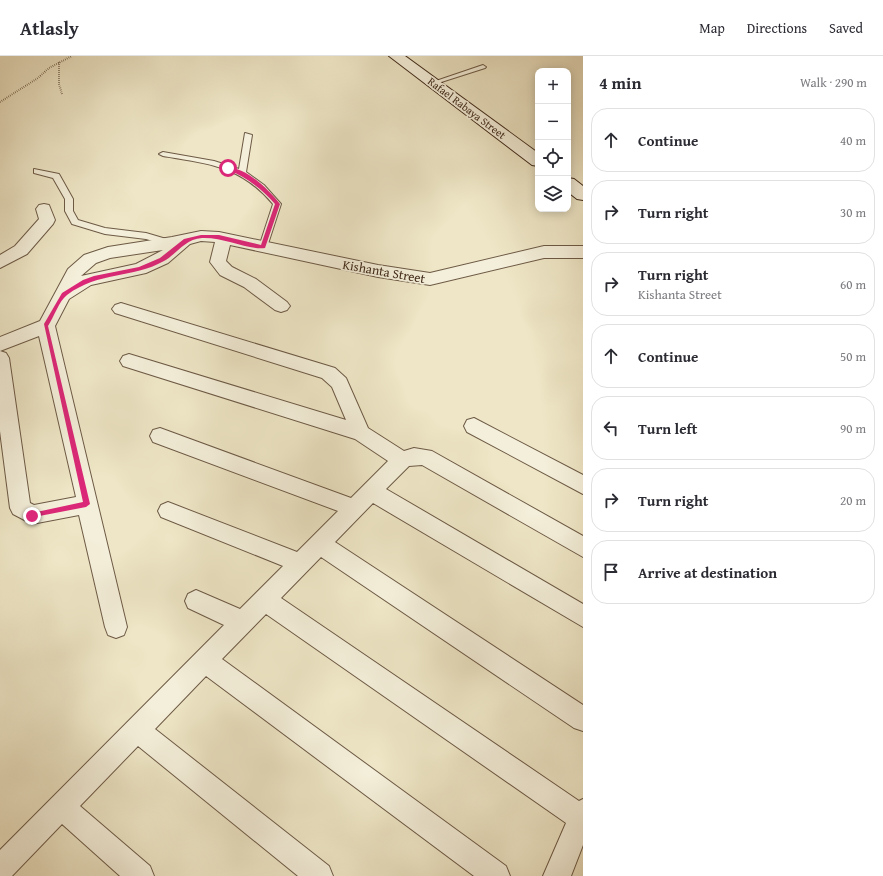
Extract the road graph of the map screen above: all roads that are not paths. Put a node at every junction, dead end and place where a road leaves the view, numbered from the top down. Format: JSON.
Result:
{"nodes":[{"id":1,"x":396,"y":56,"type":"edge"},
{"id":2,"x":483,"y":67,"type":"dead end"},
{"id":3,"x":433,"y":83,"type":"junction"},
{"id":4,"x":248,"y":135,"type":"dead end"},
{"id":5,"x":163,"y":154,"type":"dead end"},
{"id":6,"x":535,"y":159,"type":"edge"},
{"id":7,"x":37,"y":171,"type":"dead end"},
{"id":8,"x":242,"y":173,"type":"junction"},
{"id":9,"x":571,"y":186,"type":"edge"},
{"id":10,"x":583,"y":195,"type":"edge"},
{"id":11,"x":44,"y":209,"type":"dead end"},
{"id":12,"x":224,"y":238,"type":"junction"},
{"id":13,"x":178,"y":244,"type":"junction"},
{"id":14,"x":263,"y":247,"type":"junction"},
{"id":15,"x":128,"y":250,"type":"junction"},
{"id":16,"x":583,"y":252,"type":"edge"},
{"id":17,"x":0,"y":262,"type":"edge"},
{"id":18,"x":133,"y":270,"type":"junction"},
{"id":19,"x":64,"y":294,"type":"junction"},
{"id":20,"x":281,"y":306,"type":"dead end"},
{"id":21,"x":121,"y":309,"type":"dead end"},
{"id":22,"x":46,"y":326,"type":"junction"},
{"id":23,"x":0,"y":344,"type":"edge"},
{"id":24,"x":0,"y":358,"type":"edge"},
{"id":25,"x":129,"y":361,"type":"dead end"},
{"id":26,"x":474,"y":426,"type":"dead end"},
{"id":27,"x":361,"y":433,"type":"junction"},
{"id":28,"x":160,"y":436,"type":"dead end"},
{"id":29,"x":402,"y":460,"type":"junction"},
{"id":30,"x":583,"y":485,"type":"edge"},
{"id":31,"x":371,"y":491,"type":"junction"},
{"id":32,"x":86,"y":504,"type":"junction"},
{"id":33,"x":354,"y":508,"type":"junction"},
{"id":34,"x":168,"y":511,"type":"dead end"},
{"id":35,"x":320,"y":544,"type":"junction"},
{"id":36,"x":583,"y":548,"type":"edge"},
{"id":37,"x":300,"y":563,"type":"junction"},
{"id":38,"x":265,"y":600,"type":"junction"},
{"id":39,"x":196,"y":601,"type":"dead end"},
{"id":40,"x":583,"y":616,"type":"edge"},
{"id":41,"x":243,"y":622,"type":"junction"},
{"id":42,"x":116,"y":627,"type":"dead end"},
{"id":43,"x":205,"y":661,"type":"junction"},
{"id":44,"x":583,"y":719,"type":"edge"},
{"id":45,"x":137,"y":730,"type":"junction"},
{"id":46,"x":62,"y":807,"type":"junction"},
{"id":47,"x":582,"y":815,"type":"edge"},
{"id":48,"x":0,"y":869,"type":"edge"},
{"id":49,"x":140,"y":876,"type":"edge"},
{"id":50,"x":319,"y":876,"type":"edge"},
{"id":51,"x":496,"y":876,"type":"edge"},
{"id":52,"x":556,"y":876,"type":"edge"}],
"edges":[{"from":1,"to":3,"type":"main road","name":"Rafael Rabaya Street"},
{"from":2,"to":3,"type":"lane"},
{"from":3,"to":6,"type":"main road","name":"Rafael Rabaya Street"},
{"from":4,"to":8,"type":"lane"},
{"from":5,"to":8,"type":"lane"},
{"from":7,"to":13,"type":"lane"},
{"from":8,"to":14,"type":"lane"},
{"from":9,"to":10,"type":"main road"},
{"from":11,"to":17,"type":"street"},
{"from":12,"to":13,"type":"street","name":"Kishanta Street"},
{"from":12,"to":14,"type":"street","name":"Kishanta Street"},
{"from":12,"to":20,"type":"street"},
{"from":13,"to":15,"type":"street","name":"Kishanta Street"},
{"from":13,"to":18,"type":"street","name":"Kishanta Street"},
{"from":14,"to":16,"type":"street","name":"Kishanta Street"},
{"from":15,"to":18,"type":"street"},
{"from":15,"to":19,"type":"street","name":"Kishanta Street"},
{"from":18,"to":19,"type":"street","name":"Kishanta Street"},
{"from":19,"to":22,"type":"street","name":"Kishanta Street"},
{"from":21,"to":27,"type":"street"},
{"from":22,"to":23,"type":"street"},
{"from":22,"to":32,"type":"street"},
{"from":24,"to":32,"type":"street"},
{"from":25,"to":27,"type":"street"},
{"from":26,"to":30,"type":"street"},
{"from":27,"to":29,"type":"street"},
{"from":28,"to":33,"type":"street"},
{"from":29,"to":31,"type":"street"},
{"from":29,"to":36,"type":"street"},
{"from":31,"to":33,"type":"street"},
{"from":31,"to":40,"type":"street"},
{"from":32,"to":42,"type":"street"},
{"from":33,"to":35,"type":"street"},
{"from":34,"to":37,"type":"street"},
{"from":35,"to":37,"type":"street"},
{"from":35,"to":44,"type":"street"},
{"from":37,"to":38,"type":"street"},
{"from":38,"to":41,"type":"street"},
{"from":38,"to":47,"type":"street"},
{"from":39,"to":41,"type":"street"},
{"from":41,"to":43,"type":"street"},
{"from":43,"to":45,"type":"street"},
{"from":43,"to":51,"type":"street"},
{"from":45,"to":46,"type":"street"},
{"from":45,"to":50,"type":"street"},
{"from":46,"to":48,"type":"street"},
{"from":46,"to":49,"type":"street"},
{"from":47,"to":52,"type":"street"}]}
